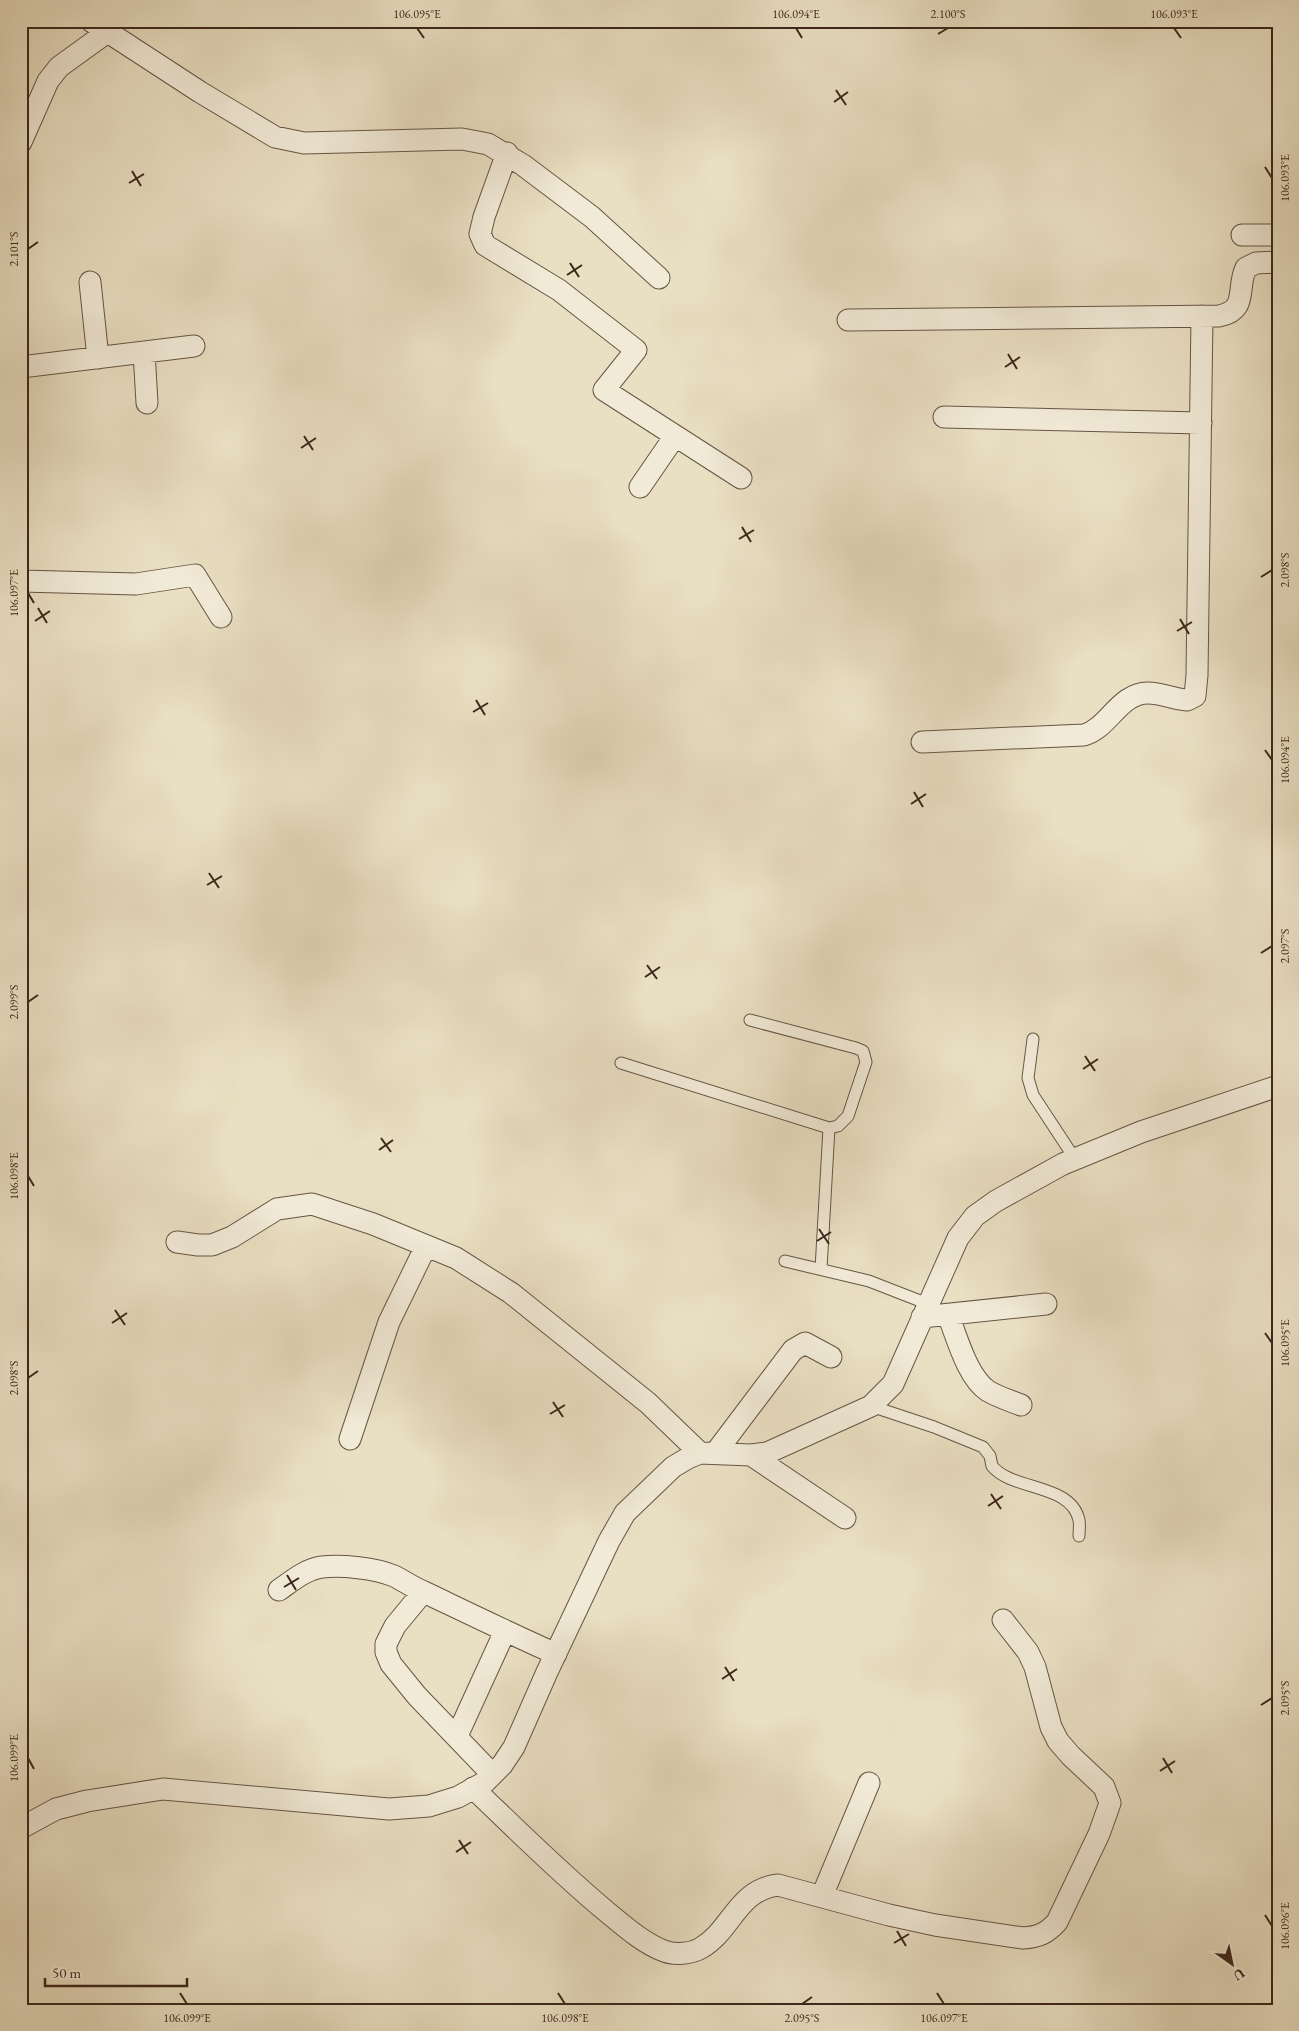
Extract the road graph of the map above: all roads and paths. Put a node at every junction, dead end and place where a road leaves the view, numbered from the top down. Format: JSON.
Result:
{"nodes":[{"id":1,"x":99,"y":27,"type":"edge"},
{"id":2,"x":21,"y":142,"type":"edge"},
{"id":3,"x":507,"y":154,"type":"junction"},
{"id":4,"x":1242,"y":235,"type":"dead end"},
{"id":5,"x":1278,"y":235,"type":"edge"},
{"id":6,"x":1278,"y":262,"type":"edge"},
{"id":7,"x":659,"y":278,"type":"dead end"},
{"id":8,"x":90,"y":282,"type":"dead end"},
{"id":9,"x":1202,"y":316,"type":"junction"},
{"id":10,"x":848,"y":320,"type":"dead end"},
{"id":11,"x":194,"y":346,"type":"dead end"},
{"id":12,"x":144,"y":352,"type":"junction"},
{"id":13,"x":98,"y":358,"type":"junction"},
{"id":14,"x":21,"y":367,"type":"edge"},
{"id":15,"x":147,"y":403,"type":"dead end"},
{"id":16,"x":944,"y":417,"type":"dead end"},
{"id":17,"x":1201,"y":422,"type":"junction"},
{"id":18,"x":675,"y":436,"type":"junction"},
{"id":19,"x":741,"y":478,"type":"dead end"},
{"id":20,"x":640,"y":487,"type":"dead end"},
{"id":21,"x":21,"y":581,"type":"edge"},
{"id":22,"x":221,"y":617,"type":"dead end"},
{"id":23,"x":922,"y":742,"type":"dead end"},
{"id":24,"x":750,"y":1020,"type":"dead end"},
{"id":25,"x":1033,"y":1039,"type":"dead end"},
{"id":26,"x":621,"y":1063,"type":"dead end"},
{"id":27,"x":1278,"y":1086,"type":"edge"},
{"id":28,"x":829,"y":1128,"type":"junction"},
{"id":29,"x":1075,"y":1159,"type":"junction"},
{"id":30,"x":177,"y":1242,"type":"dead end"},
{"id":31,"x":426,"y":1246,"type":"junction"},
{"id":32,"x":785,"y":1261,"type":"dead end"},
{"id":33,"x":821,"y":1268,"type":"junction"},
{"id":34,"x":1046,"y":1304,"type":"dead end"},
{"id":35,"x":925,"y":1311,"type":"junction"},
{"id":36,"x":948,"y":1315,"type":"junction"},
{"id":37,"x":831,"y":1356,"type":"dead end"},
{"id":38,"x":1021,"y":1405,"type":"dead end"},
{"id":39,"x":871,"y":1406,"type":"junction"},
{"id":40,"x":350,"y":1439,"type":"dead end"},
{"id":41,"x":708,"y":1453,"type":"junction"},
{"id":42,"x":751,"y":1455,"type":"junction"},
{"id":43,"x":846,"y":1518,"type":"dead end"},
{"id":44,"x":1079,"y":1536,"type":"dead end"},
{"id":45,"x":279,"y":1590,"type":"dead end"},
{"id":46,"x":423,"y":1592,"type":"junction"},
{"id":47,"x":1004,"y":1620,"type":"dead end"},
{"id":48,"x":505,"y":1631,"type":"junction"},
{"id":49,"x":556,"y":1654,"type":"junction"},
{"id":50,"x":457,"y":1736,"type":"junction"},
{"id":51,"x":492,"y":1774,"type":"junction"},
{"id":52,"x":869,"y":1783,"type":"dead end"},
{"id":53,"x":473,"y":1788,"type":"junction"},
{"id":54,"x":21,"y":1828,"type":"edge"},
{"id":55,"x":822,"y":1896,"type":"junction"}],
"edges":[{"from":1,"to":2,"type":"street"},
{"from":1,"to":3,"type":"street"},
{"from":3,"to":7,"type":"street"},
{"from":3,"to":18,"type":"street"},
{"from":4,"to":5,"type":"street"},
{"from":6,"to":9,"type":"street"},
{"from":8,"to":13,"type":"street"},
{"from":9,"to":10,"type":"street"},
{"from":9,"to":17,"type":"street"},
{"from":11,"to":12,"type":"street"},
{"from":12,"to":13,"type":"street"},
{"from":12,"to":15,"type":"street"},
{"from":13,"to":14,"type":"street"},
{"from":16,"to":17,"type":"street"},
{"from":17,"to":23,"type":"street"},
{"from":18,"to":19,"type":"street"},
{"from":18,"to":20,"type":"street"},
{"from":21,"to":22,"type":"street"},
{"from":24,"to":28,"type":"lane"},
{"from":25,"to":29,"type":"lane"},
{"from":26,"to":28,"type":"lane"},
{"from":27,"to":29,"type":"street"},
{"from":28,"to":33,"type":"lane"},
{"from":29,"to":35,"type":"street"},
{"from":30,"to":31,"type":"street"},
{"from":31,"to":40,"type":"street"},
{"from":31,"to":41,"type":"street"},
{"from":32,"to":33,"type":"lane"},
{"from":33,"to":35,"type":"lane"},
{"from":34,"to":36,"type":"street"},
{"from":35,"to":36,"type":"street"},
{"from":35,"to":39,"type":"street"},
{"from":36,"to":38,"type":"street"},
{"from":37,"to":41,"type":"street"},
{"from":39,"to":42,"type":"street"},
{"from":39,"to":44,"type":"lane"},
{"from":41,"to":42,"type":"street"},
{"from":41,"to":49,"type":"street"},
{"from":42,"to":43,"type":"street"},
{"from":45,"to":46,"type":"street"},
{"from":46,"to":48,"type":"street"},
{"from":46,"to":50,"type":"street"},
{"from":47,"to":55,"type":"street"},
{"from":48,"to":49,"type":"street"},
{"from":48,"to":50,"type":"street"},
{"from":49,"to":51,"type":"street"},
{"from":50,"to":51,"type":"street"},
{"from":51,"to":53,"type":"street"},
{"from":52,"to":55,"type":"street"},
{"from":53,"to":54,"type":"street"},
{"from":53,"to":55,"type":"street"}]}
